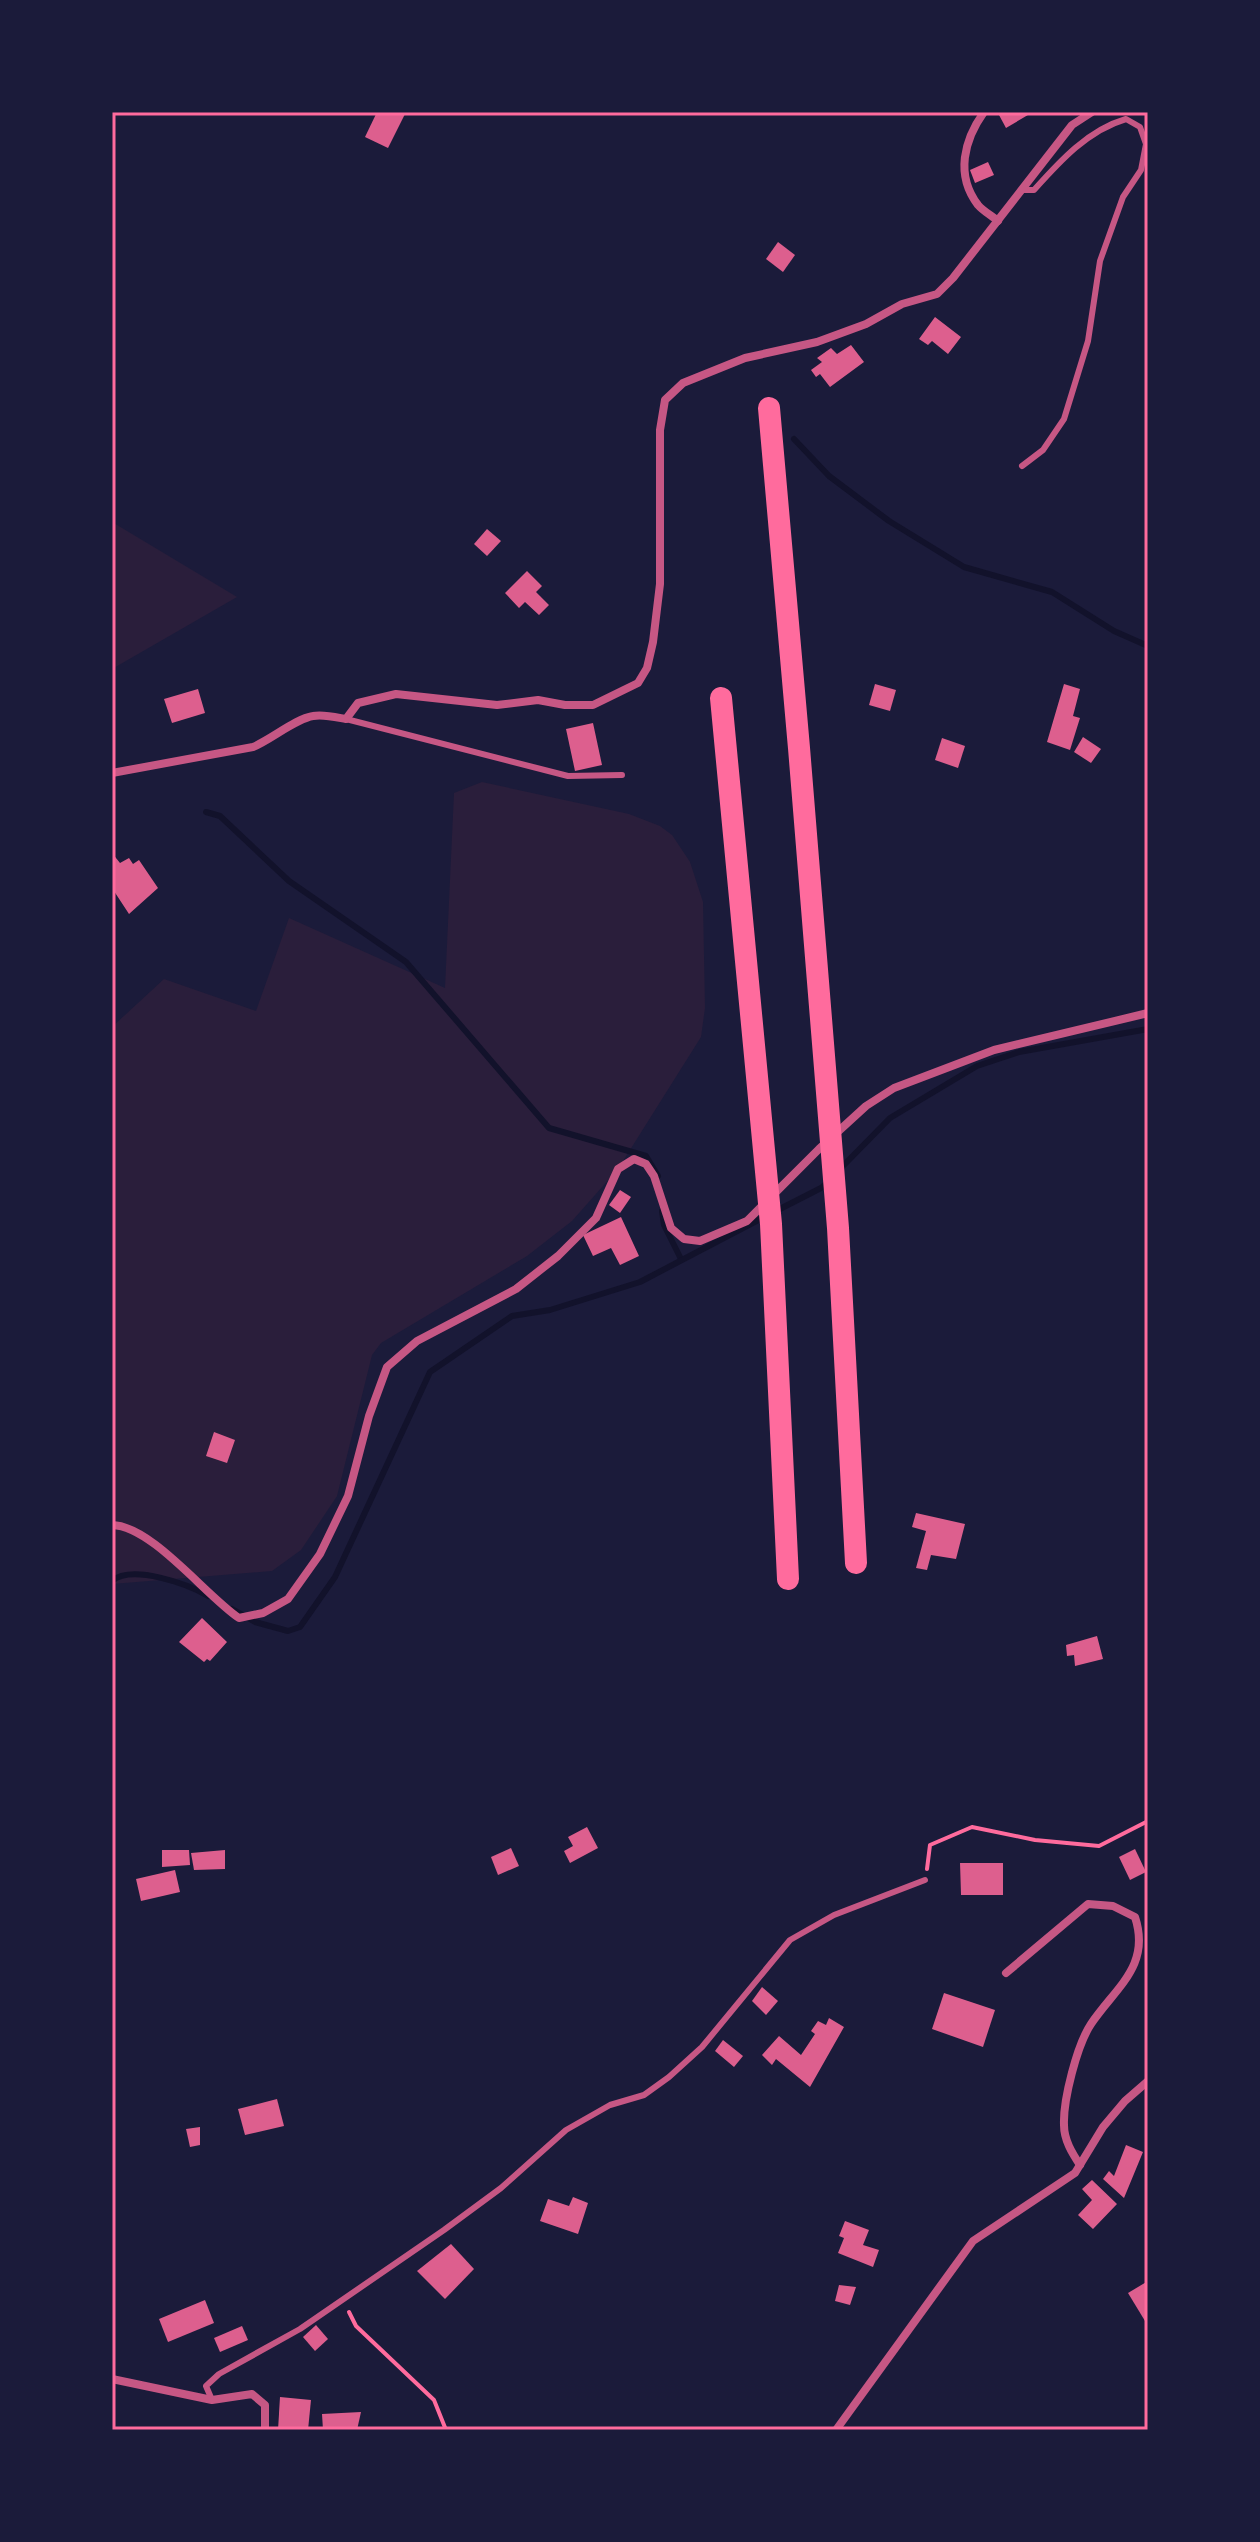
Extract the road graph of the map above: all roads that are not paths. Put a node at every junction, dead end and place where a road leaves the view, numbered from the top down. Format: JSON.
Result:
{"nodes":[{"id":1,"x":984,"y":112,"type":"edge"},
{"id":2,"x":1092,"y":112,"type":"edge"},
{"id":3,"x":1022,"y":190,"type":"junction"},
{"id":4,"x":998,"y":221,"type":"junction"},
{"id":5,"x":769,"y":408,"type":"dead end"},
{"id":6,"x":1022,"y":466,"type":"dead end"},
{"id":7,"x":721,"y":698,"type":"dead end"},
{"id":8,"x":346,"y":719,"type":"junction"},
{"id":9,"x":112,"y":773,"type":"edge"},
{"id":10,"x":622,"y":775,"type":"dead end"},
{"id":11,"x":1148,"y":1013,"type":"edge"},
{"id":12,"x":112,"y":1525,"type":"edge"},
{"id":13,"x":856,"y":1563,"type":"dead end"},
{"id":14,"x":788,"y":1579,"type":"dead end"},
{"id":15,"x":925,"y":1880,"type":"road end"},
{"id":16,"x":1006,"y":1973,"type":"dead end"},
{"id":17,"x":1148,"y":2081,"type":"edge"},
{"id":18,"x":1080,"y":2165,"type":"junction"},
{"id":19,"x":112,"y":2379,"type":"edge"},
{"id":20,"x":212,"y":2400,"type":"junction"},
{"id":21,"x":265,"y":2430,"type":"edge"},
{"id":22,"x":836,"y":2430,"type":"edge"}],
"edges":[{"from":1,"to":4,"type":"street"},
{"from":2,"to":3,"type":"street"},
{"from":3,"to":4,"type":"street"},
{"from":3,"to":6,"type":"lane"},
{"from":4,"to":8,"type":"street"},
{"from":5,"to":13,"type":"highway"},
{"from":7,"to":14,"type":"highway"},
{"from":8,"to":9,"type":"street"},
{"from":8,"to":10,"type":"lane"},
{"from":11,"to":12,"type":"street"},
{"from":15,"to":20,"type":"lane"},
{"from":16,"to":18,"type":"street"},
{"from":17,"to":18,"type":"street"},
{"from":18,"to":22,"type":"street"},
{"from":19,"to":20,"type":"street"},
{"from":20,"to":21,"type":"street"}]}
